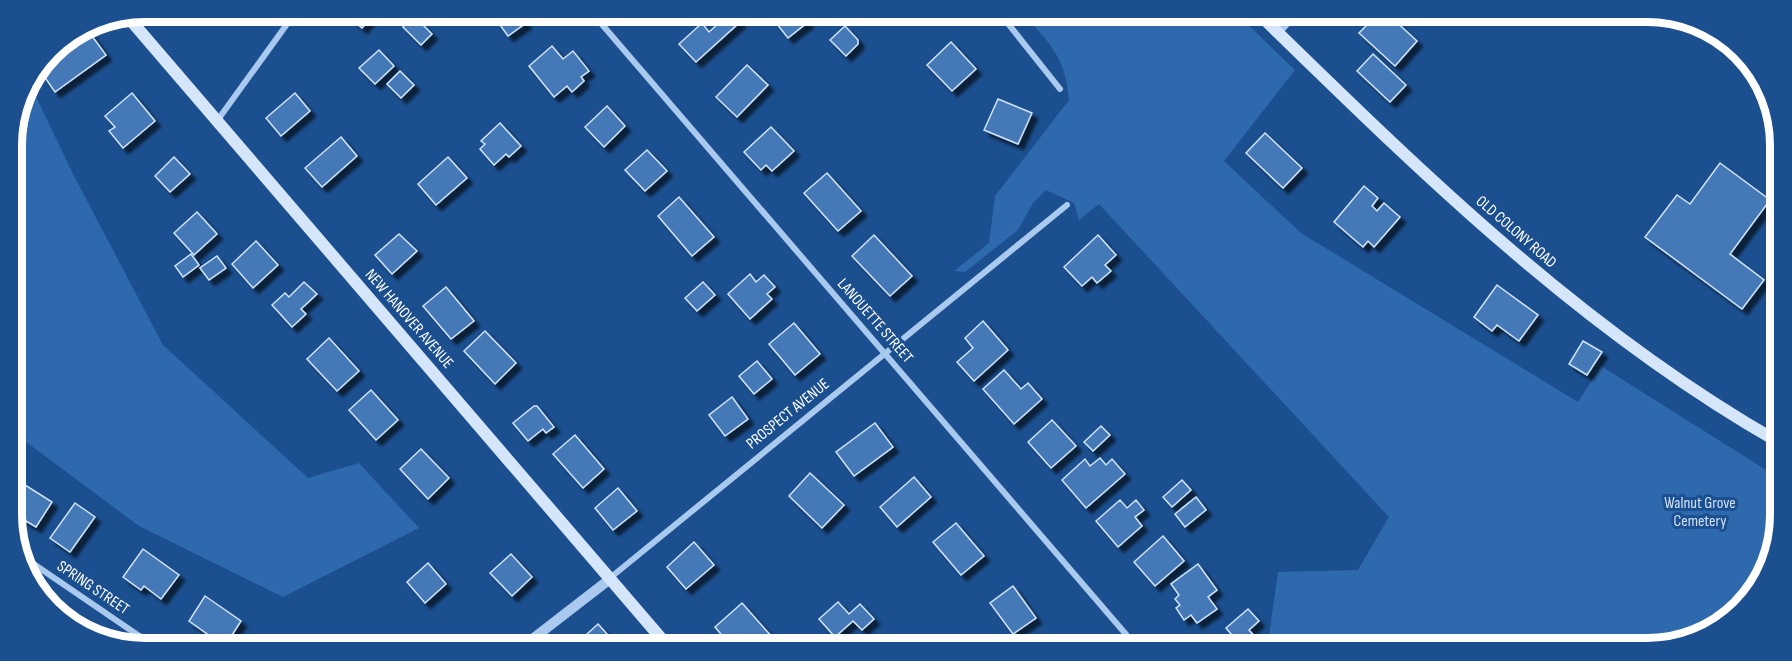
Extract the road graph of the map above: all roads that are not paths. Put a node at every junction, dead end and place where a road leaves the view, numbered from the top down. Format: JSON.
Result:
{"nodes":[{"id":1,"x":289,"y":22,"type":"edge"},
{"id":2,"x":600,"y":22,"type":"edge"},
{"id":3,"x":1007,"y":22,"type":"edge"},
{"id":4,"x":1267,"y":22,"type":"edge"},
{"id":5,"x":1286,"y":22,"type":"edge"},
{"id":6,"x":133,"y":24,"type":"edge"},
{"id":7,"x":1277,"y":32,"type":"junction"},
{"id":8,"x":1060,"y":88,"type":"dead end"},
{"id":9,"x":217,"y":121,"type":"junction"},
{"id":10,"x":1067,"y":205,"type":"dead end"},
{"id":11,"x":886,"y":355,"type":"junction"},
{"id":12,"x":1770,"y":437,"type":"edge"},
{"id":13,"x":32,"y":563,"type":"edge"},
{"id":14,"x":610,"y":579,"type":"junction"},
{"id":15,"x":142,"y":638,"type":"edge"},
{"id":16,"x":534,"y":638,"type":"edge"},
{"id":17,"x":661,"y":638,"type":"edge"},
{"id":18,"x":1129,"y":638,"type":"edge"}],
"edges":[{"from":1,"to":9,"type":"street"},
{"from":2,"to":11,"type":"street","name":"LANOUETTE STREET"},
{"from":3,"to":8,"type":"street"},
{"from":4,"to":7,"type":"main road","name":"OLD COLONY ROAD"},
{"from":5,"to":7,"type":"street"},
{"from":6,"to":9,"type":"main road","name":"NEW HANOVER AVENUE"},
{"from":7,"to":12,"type":"main road","name":"OLD COLONY ROAD"},
{"from":9,"to":14,"type":"main road","name":"NEW HANOVER AVENUE"},
{"from":10,"to":11,"type":"street","name":"PROSPECT AVENUE"},
{"from":11,"to":14,"type":"street","name":"PROSPECT AVENUE"},
{"from":11,"to":18,"type":"street","name":"LANOUETTE STREET"},
{"from":13,"to":15,"type":"street","name":"SPRING STREET"},
{"from":14,"to":16,"type":"street","name":"PROSPECT AVENUE"},
{"from":14,"to":17,"type":"main road","name":"NEW HANOVER AVENUE"}]}
